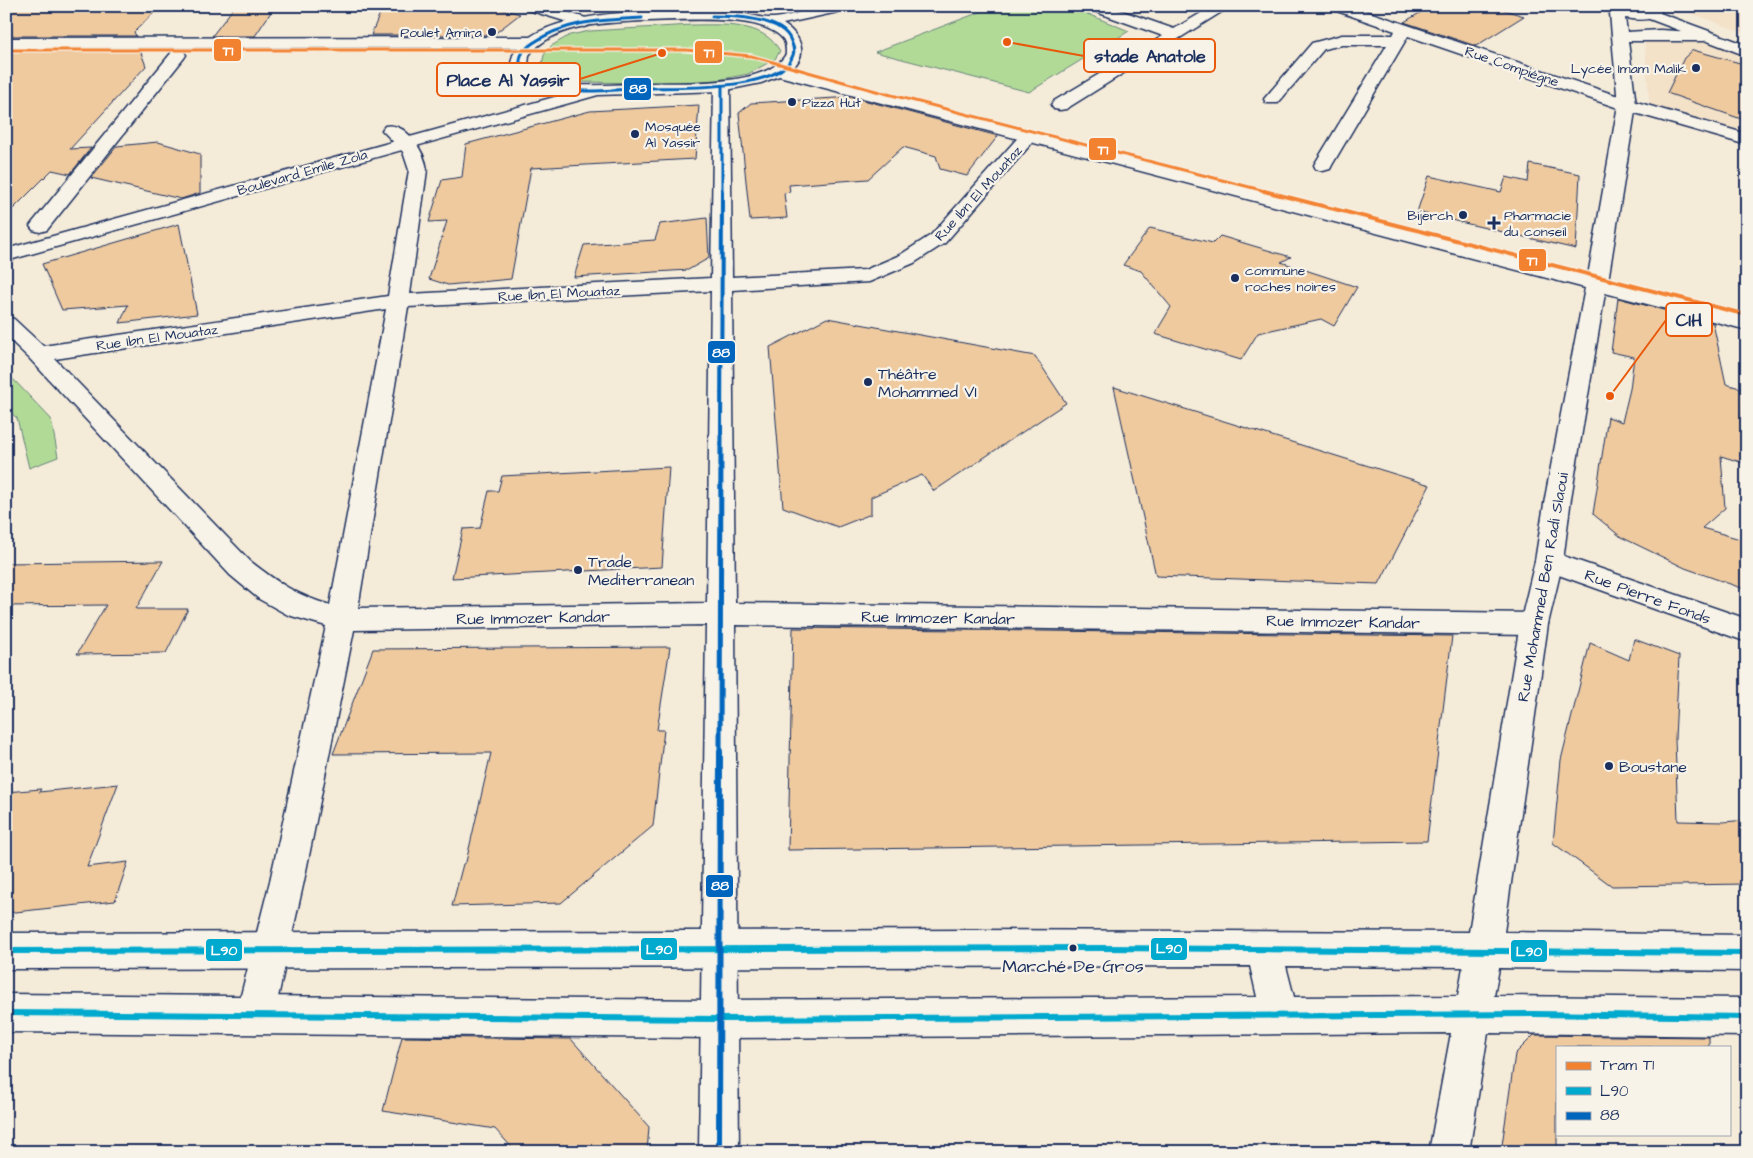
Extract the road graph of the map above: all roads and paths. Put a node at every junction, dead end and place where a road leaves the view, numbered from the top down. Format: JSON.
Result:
{"nodes":[{"id":1,"x":530,"y":6,"type":"edge"},
{"id":2,"x":1093,"y":6,"type":"edge"},
{"id":3,"x":1224,"y":6,"type":"edge"},
{"id":4,"x":1336,"y":6,"type":"edge"},
{"id":5,"x":837,"y":8,"type":"edge"},
{"id":6,"x":713,"y":11,"type":"edge"},
{"id":7,"x":1648,"y":11,"type":"edge"},
{"id":8,"x":1616,"y":19,"type":"edge"},
{"id":9,"x":584,"y":22,"type":"junction"},
{"id":10,"x":768,"y":23,"type":"junction"},
{"id":11,"x":788,"y":35,"type":"junction"},
{"id":12,"x":1174,"y":35,"type":"junction"},
{"id":13,"x":1401,"y":35,"type":"junction"},
{"id":14,"x":1704,"y":36,"type":"junction"},
{"id":15,"x":532,"y":42,"type":"junction"},
{"id":16,"x":1747,"y":42,"type":"edge"},
{"id":17,"x":6,"y":43,"type":"edge"},
{"id":18,"x":1747,"y":51,"type":"edge"},
{"id":19,"x":6,"y":55,"type":"edge"},
{"id":20,"x":178,"y":55,"type":"junction"},
{"id":21,"x":520,"y":58,"type":"junction"},
{"id":22,"x":778,"y":71,"type":"junction"},
{"id":23,"x":549,"y":86,"type":"junction"},
{"id":24,"x":722,"y":86,"type":"junction"},
{"id":25,"x":598,"y":90,"type":"junction"},
{"id":26,"x":1272,"y":99,"type":"dead end"},
{"id":27,"x":1060,"y":105,"type":"dead end"},
{"id":28,"x":1627,"y":105,"type":"junction"},
{"id":29,"x":372,"y":135,"type":"dead end"},
{"id":30,"x":399,"y":136,"type":"junction"},
{"id":31,"x":1028,"y":137,"type":"junction"},
{"id":32,"x":1747,"y":140,"type":"edge"},
{"id":33,"x":1323,"y":166,"type":"dead end"},
{"id":34,"x":69,"y":218,"type":"dead end"},
{"id":35,"x":6,"y":255,"type":"edge"},
{"id":36,"x":1597,"y":284,"type":"junction"},
{"id":37,"x":720,"y":286,"type":"junction"},
{"id":38,"x":400,"y":301,"type":"junction"},
{"id":39,"x":1747,"y":323,"type":"edge"},
{"id":40,"x":6,"y":324,"type":"edge"},
{"id":41,"x":38,"y":354,"type":"junction"},
{"id":42,"x":1549,"y":560,"type":"junction"},
{"id":43,"x":719,"y":614,"type":"junction"},
{"id":44,"x":342,"y":619,"type":"junction"},
{"id":45,"x":1534,"y":624,"type":"junction"},
{"id":46,"x":1747,"y":631,"type":"edge"},
{"id":47,"x":718,"y":949,"type":"junction"},
{"id":48,"x":1264,"y":950,"type":"junction"},
{"id":49,"x":1484,"y":950,"type":"junction"},
{"id":50,"x":6,"y":951,"type":"edge"},
{"id":51,"x":272,"y":953,"type":"junction"},
{"id":52,"x":1747,"y":953,"type":"edge"},
{"id":53,"x":6,"y":1013,"type":"edge"},
{"id":54,"x":1473,"y":1015,"type":"junction"},
{"id":55,"x":255,"y":1016,"type":"junction"},
{"id":56,"x":1280,"y":1016,"type":"junction"},
{"id":57,"x":1747,"y":1017,"type":"edge"},
{"id":58,"x":718,"y":1020,"type":"junction"},
{"id":59,"x":719,"y":1152,"type":"edge"},
{"id":60,"x":1449,"y":1152,"type":"edge"}],
"edges":[{"from":1,"to":9,"type":"street"},
{"from":2,"to":12,"type":"street"},
{"from":3,"to":12,"type":"street"},
{"from":4,"to":13,"type":"street","name":"Rue Compiégne"},
{"from":5,"to":10,"type":"street"},
{"from":5,"to":11,"type":"street"},
{"from":6,"to":9,"type":"street"},
{"from":6,"to":10,"type":"street"},
{"from":7,"to":8,"type":"street"},
{"from":7,"to":14,"type":"street"},
{"from":7,"to":16,"type":"street"},
{"from":8,"to":14,"type":"street"},
{"from":8,"to":28,"type":"street","name":"Rue Mohammed Ben Radi Slaoui"},
{"from":9,"to":15,"type":"street"},
{"from":10,"to":11,"type":"street"},
{"from":11,"to":22,"type":"street"},
{"from":12,"to":27,"type":"street"},
{"from":13,"to":26,"type":"street"},
{"from":13,"to":28,"type":"street","name":"Rue Compiégne"},
{"from":13,"to":33,"type":"street"},
{"from":14,"to":18,"type":"street"},
{"from":15,"to":17,"type":"street"},
{"from":15,"to":21,"type":"street"},
{"from":19,"to":20,"type":"street"},
{"from":20,"to":21,"type":"street"},
{"from":20,"to":34,"type":"street"},
{"from":21,"to":23,"type":"street"},
{"from":22,"to":24,"type":"street"},
{"from":22,"to":31,"type":"street"},
{"from":23,"to":25,"type":"street"},
{"from":23,"to":30,"type":"street","name":"Boulevard Emile Zola"},
{"from":24,"to":25,"type":"street"},
{"from":24,"to":37,"type":"street"},
{"from":25,"to":30,"type":"street","name":"Boulevard Emile Zola"},
{"from":28,"to":32,"type":"street","name":"Rue Compiégne"},
{"from":28,"to":36,"type":"street","name":"Rue Mohammed Ben Radi Slaoui"},
{"from":29,"to":30,"type":"street","name":"Boulevard Emile Zola"},
{"from":30,"to":35,"type":"street","name":"Boulevard Emile Zola"},
{"from":30,"to":38,"type":"street"},
{"from":31,"to":36,"type":"street"},
{"from":31,"to":37,"type":"street","name":"Rue Ibn El Mouataz"},
{"from":36,"to":39,"type":"street"},
{"from":36,"to":42,"type":"street","name":"Rue Mohammed Ben Radi Slaoui"},
{"from":37,"to":38,"type":"street","name":"Rue Ibn El Mouataz"},
{"from":37,"to":43,"type":"street"},
{"from":38,"to":41,"type":"street","name":"Rue Ibn El Mouataz"},
{"from":38,"to":44,"type":"street"},
{"from":40,"to":41,"type":"street","name":"Rue Immozer Kandar"},
{"from":41,"to":44,"type":"street","name":"Rue Immozer Kandar"},
{"from":42,"to":45,"type":"street","name":"Rue Mohammed Ben Radi Slaoui"},
{"from":42,"to":46,"type":"street","name":"Rue Pierre Fonds"},
{"from":43,"to":44,"type":"street","name":"Rue Immozer Kandar"},
{"from":43,"to":45,"type":"street","name":"Rue Immozer Kandar"},
{"from":43,"to":47,"type":"street"},
{"from":44,"to":51,"type":"street"},
{"from":45,"to":49,"type":"street","name":"Rue Mohammed Ben Radi Slaoui"},
{"from":47,"to":48,"type":"street"},
{"from":47,"to":51,"type":"street"},
{"from":47,"to":58,"type":"street"},
{"from":48,"to":49,"type":"street"},
{"from":48,"to":56,"type":"street"},
{"from":49,"to":52,"type":"street"},
{"from":49,"to":54,"type":"street","name":"Rue Mohammed Ben Radi Slaoui"},
{"from":50,"to":51,"type":"street"},
{"from":51,"to":55,"type":"street"},
{"from":53,"to":55,"type":"street"},
{"from":54,"to":56,"type":"street"},
{"from":54,"to":57,"type":"street"},
{"from":54,"to":60,"type":"street","name":"Rue Mohammed Ben Radi Slaoui"},
{"from":55,"to":58,"type":"street"},
{"from":56,"to":58,"type":"street"},
{"from":58,"to":59,"type":"street"}]}
